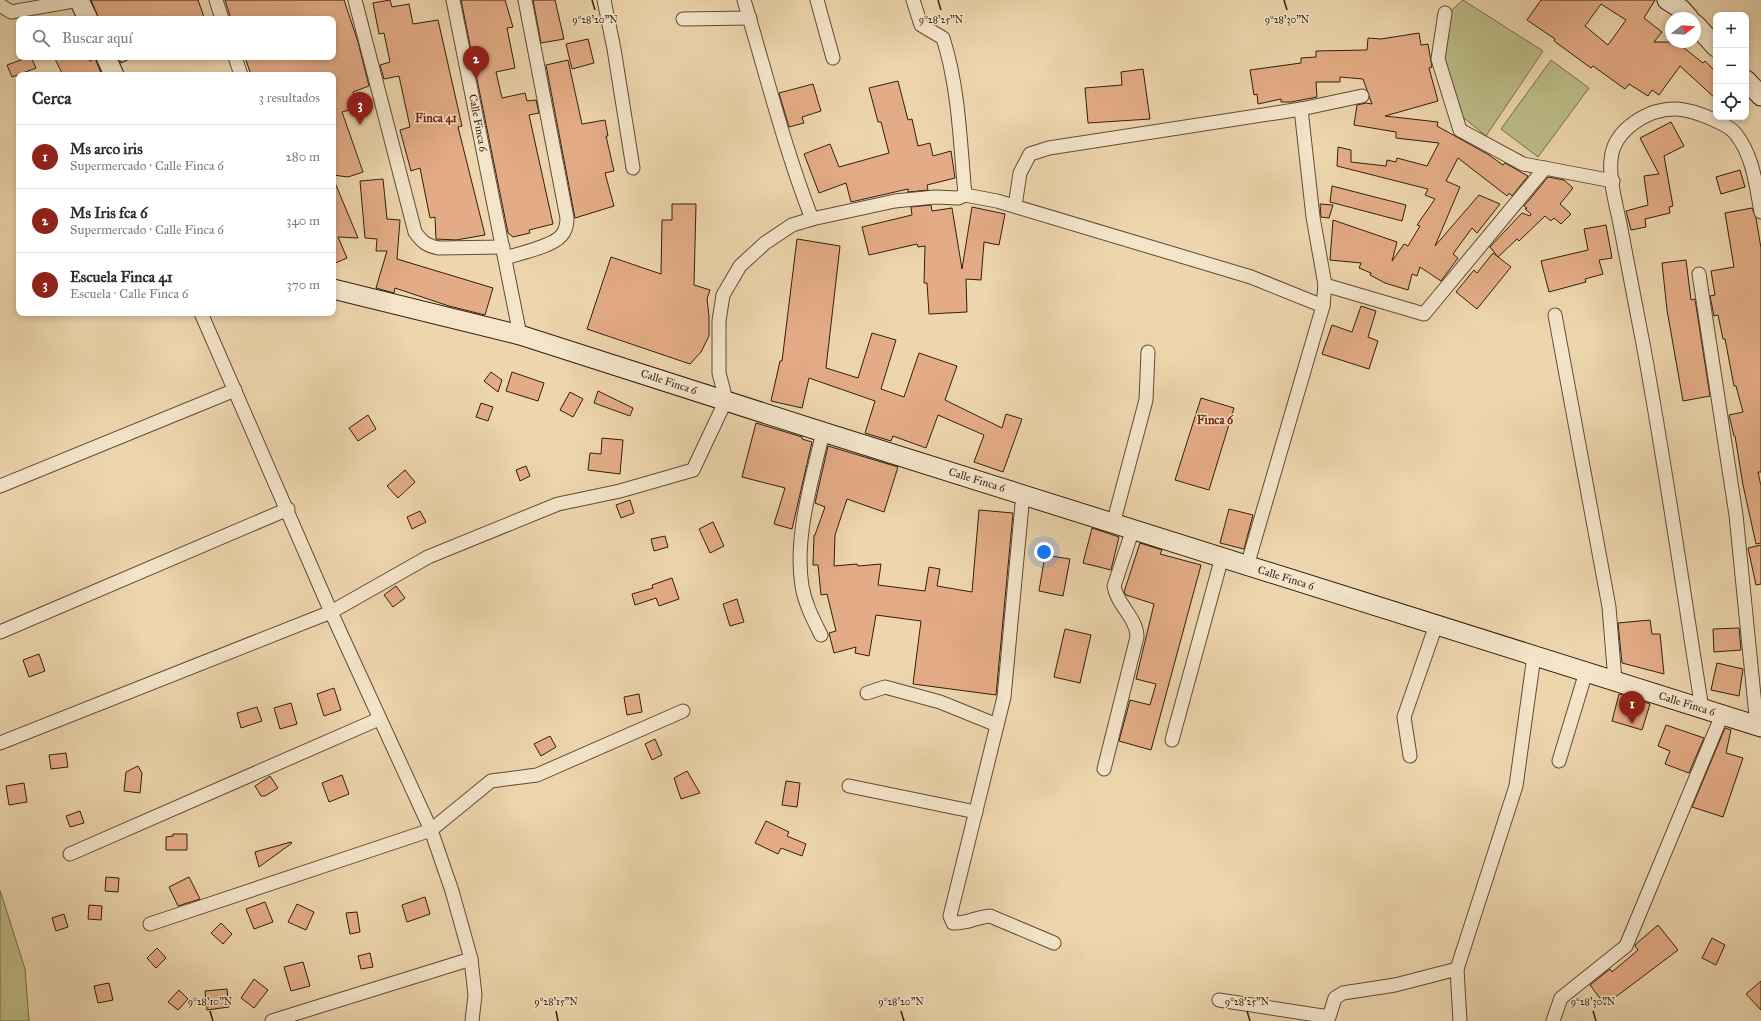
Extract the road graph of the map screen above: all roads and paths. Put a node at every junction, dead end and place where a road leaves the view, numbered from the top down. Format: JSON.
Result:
{"nodes":[{"id":1,"x":79,"y":0,"type":"edge"},
{"id":2,"x":216,"y":0,"type":"edge"},
{"id":3,"x":355,"y":0,"type":"edge"},
{"id":4,"x":453,"y":0,"type":"edge"},
{"id":5,"x":526,"y":0,"type":"edge"},
{"id":6,"x":604,"y":0,"type":"edge"},
{"id":7,"x":744,"y":0,"type":"edge"},
{"id":8,"x":817,"y":0,"type":"edge"},
{"id":9,"x":913,"y":0,"type":"edge"},
{"id":10,"x":1667,"y":0,"type":"edge"},
{"id":11,"x":0,"y":5,"type":"edge"},
{"id":12,"x":1684,"y":12,"type":"edge"},
{"id":13,"x":1445,"y":13,"type":"dead end"},
{"id":14,"x":87,"y":16,"type":"edge"},
{"id":15,"x":221,"y":16,"type":"edge"},
{"id":16,"x":750,"y":18,"type":"junction"},
{"id":17,"x":683,"y":19,"type":"dead end"},
{"id":18,"x":1701,"y":31,"type":"edge"},
{"id":19,"x":1713,"y":44,"type":"edge"},
{"id":20,"x":833,"y":58,"type":"dead end"},
{"id":21,"x":107,"y":60,"type":"edge"},
{"id":22,"x":236,"y":60,"type":"edge"},
{"id":23,"x":113,"y":72,"type":"edge"},
{"id":24,"x":240,"y":72,"type":"edge"},
{"id":25,"x":1362,"y":96,"type":"dead end"},
{"id":26,"x":1302,"y":109,"type":"junction"},
{"id":27,"x":1713,"y":117,"type":"edge"},
{"id":28,"x":1720,"y":120,"type":"edge"},
{"id":29,"x":633,"y":168,"type":"dead end"},
{"id":30,"x":1544,"y":168,"type":"junction"},
{"id":31,"x":1613,"y":181,"type":"junction"},
{"id":32,"x":965,"y":195,"type":"junction"},
{"id":33,"x":1015,"y":206,"type":"junction"},
{"id":34,"x":1761,"y":212,"type":"edge"},
{"id":35,"x":812,"y":219,"type":"junction"},
{"id":36,"x":504,"y":252,"type":"junction"},
{"id":37,"x":1699,"y":274,"type":"dead end"},
{"id":38,"x":1325,"y":285,"type":"junction"},
{"id":39,"x":336,"y":290,"type":"edge"},
{"id":40,"x":1323,"y":306,"type":"junction"},
{"id":41,"x":1555,"y":315,"type":"dead end"},
{"id":42,"x":202,"y":316,"type":"edge"},
{"id":43,"x":520,"y":335,"type":"junction"},
{"id":44,"x":1148,"y":352,"type":"dead end"},
{"id":45,"x":235,"y":390,"type":"junction"},
{"id":46,"x":726,"y":400,"type":"junction"},
{"id":47,"x":823,"y":432,"type":"junction"},
{"id":48,"x":0,"y":486,"type":"edge"},
{"id":49,"x":1023,"y":494,"type":"junction"},
{"id":50,"x":288,"y":509,"type":"junction"},
{"id":51,"x":1113,"y":524,"type":"junction"},
{"id":52,"x":1133,"y":529,"type":"junction"},
{"id":53,"x":1222,"y":557,"type":"junction"},
{"id":54,"x":1247,"y":566,"type":"junction"},
{"id":55,"x":331,"y":612,"type":"junction"},
{"id":56,"x":1436,"y":625,"type":"junction"},
{"id":57,"x":0,"y":632,"type":"edge"},
{"id":58,"x":821,"y":635,"type":"dead end"},
{"id":59,"x":1534,"y":656,"type":"junction"},
{"id":60,"x":1586,"y":672,"type":"junction"},
{"id":61,"x":1615,"y":681,"type":"junction"},
{"id":62,"x":867,"y":693,"type":"dead end"},
{"id":63,"x":1702,"y":709,"type":"junction"},
{"id":64,"x":683,"y":711,"type":"dead end"},
{"id":65,"x":1722,"y":715,"type":"junction"},
{"id":66,"x":379,"y":719,"type":"junction"},
{"id":67,"x":997,"y":725,"type":"junction"},
{"id":68,"x":1759,"y":727,"type":"edge"},
{"id":69,"x":1172,"y":740,"type":"dead end"},
{"id":70,"x":0,"y":743,"type":"edge"},
{"id":71,"x":1410,"y":756,"type":"dead end"},
{"id":72,"x":1559,"y":761,"type":"dead end"},
{"id":73,"x":1104,"y":769,"type":"dead end"},
{"id":74,"x":850,"y":786,"type":"dead end"},
{"id":75,"x":976,"y":812,"type":"junction"},
{"id":76,"x":431,"y":830,"type":"junction"},
{"id":77,"x":70,"y":854,"type":"dead end"},
{"id":78,"x":150,"y":924,"type":"dead end"},
{"id":79,"x":1054,"y":943,"type":"dead end"},
{"id":80,"x":471,"y":959,"type":"junction"},
{"id":81,"x":1458,"y":969,"type":"junction"},
{"id":82,"x":1219,"y":1000,"type":"dead end"},
{"id":83,"x":1328,"y":1019,"type":"edge"},
{"id":84,"x":272,"y":1021,"type":"edge"},
{"id":85,"x":472,"y":1021,"type":"edge"},
{"id":86,"x":1460,"y":1021,"type":"edge"},
{"id":87,"x":1553,"y":1021,"type":"edge"}],
"edges":[{"from":1,"to":11,"type":"street"},
{"from":1,"to":14,"type":"street"},
{"from":2,"to":15,"type":"street"},
{"from":3,"to":36,"type":"street"},
{"from":4,"to":36,"type":"street","name":"Calle Finca 6"},
{"from":5,"to":36,"type":"street"},
{"from":6,"to":29,"type":"street"},
{"from":7,"to":16,"type":"street"},
{"from":8,"to":20,"type":"street"},
{"from":9,"to":32,"type":"street"},
{"from":10,"to":12,"type":"street"},
{"from":13,"to":30,"type":"street"},
{"from":16,"to":17,"type":"street"},
{"from":16,"to":35,"type":"street"},
{"from":18,"to":19,"type":"street"},
{"from":21,"to":23,"type":"street"},
{"from":22,"to":24,"type":"street"},
{"from":25,"to":26,"type":"street"},
{"from":26,"to":33,"type":"street"},
{"from":26,"to":38,"type":"street"},
{"from":27,"to":31,"type":"street"},
{"from":28,"to":34,"type":"street"},
{"from":30,"to":31,"type":"street"},
{"from":30,"to":38,"type":"street"},
{"from":31,"to":63,"type":"street"},
{"from":32,"to":33,"type":"street"},
{"from":32,"to":35,"type":"street"},
{"from":33,"to":40,"type":"street"},
{"from":35,"to":46,"type":"street"},
{"from":36,"to":43,"type":"street","name":"Calle Finca 6"},
{"from":37,"to":68,"type":"street"},
{"from":38,"to":40,"type":"street"},
{"from":39,"to":43,"type":"street"},
{"from":40,"to":54,"type":"street"},
{"from":41,"to":61,"type":"street"},
{"from":42,"to":45,"type":"street"},
{"from":43,"to":46,"type":"street","name":"Calle Finca 6"},
{"from":44,"to":51,"type":"street"},
{"from":45,"to":48,"type":"street"},
{"from":45,"to":50,"type":"street"},
{"from":46,"to":47,"type":"street","name":"Calle Finca 6"},
{"from":46,"to":55,"type":"street"},
{"from":47,"to":49,"type":"street","name":"Calle Finca 6"},
{"from":47,"to":58,"type":"street"},
{"from":49,"to":51,"type":"street","name":"Calle Finca 6"},
{"from":49,"to":67,"type":"street"},
{"from":50,"to":55,"type":"street"},
{"from":50,"to":57,"type":"street"},
{"from":51,"to":52,"type":"street","name":"Calle Finca 6"},
{"from":52,"to":53,"type":"street","name":"Calle Finca 6"},
{"from":52,"to":73,"type":"street"},
{"from":53,"to":54,"type":"street","name":"Calle Finca 6"},
{"from":53,"to":69,"type":"street"},
{"from":54,"to":56,"type":"street","name":"Calle Finca 6"},
{"from":55,"to":66,"type":"street"},
{"from":55,"to":70,"type":"street"},
{"from":56,"to":59,"type":"street","name":"Calle Finca 6"},
{"from":56,"to":71,"type":"street"},
{"from":59,"to":60,"type":"street","name":"Calle Finca 6"},
{"from":59,"to":81,"type":"street"},
{"from":60,"to":61,"type":"street","name":"Calle Finca 6"},
{"from":60,"to":72,"type":"street"},
{"from":61,"to":63,"type":"street","name":"Calle Finca 6"},
{"from":62,"to":67,"type":"street"},
{"from":63,"to":65,"type":"street","name":"Calle Finca 6"},
{"from":64,"to":76,"type":"street"},
{"from":65,"to":68,"type":"street","name":"Calle Finca 6"},
{"from":65,"to":87,"type":"street"},
{"from":66,"to":76,"type":"street"},
{"from":66,"to":77,"type":"street"},
{"from":67,"to":75,"type":"street"},
{"from":74,"to":75,"type":"street"},
{"from":75,"to":79,"type":"street"},
{"from":76,"to":78,"type":"street"},
{"from":76,"to":80,"type":"street"},
{"from":80,"to":84,"type":"street"},
{"from":80,"to":85,"type":"street"},
{"from":81,"to":83,"type":"street"},
{"from":81,"to":86,"type":"street"},
{"from":82,"to":83,"type":"street"}]}
